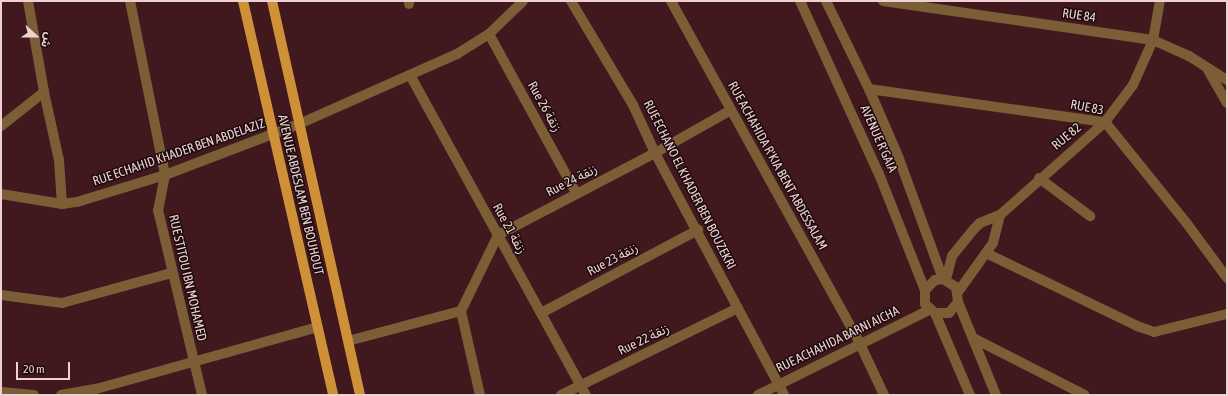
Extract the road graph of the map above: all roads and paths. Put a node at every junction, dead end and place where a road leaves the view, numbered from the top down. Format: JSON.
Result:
{"nodes":[{"id":1,"x":28,"y":1,"type":"edge"},
{"id":2,"x":130,"y":1,"type":"edge"},
{"id":3,"x":243,"y":1,"type":"edge"},
{"id":4,"x":272,"y":1,"type":"edge"},
{"id":5,"x":523,"y":1,"type":"edge"},
{"id":6,"x":571,"y":1,"type":"edge"},
{"id":7,"x":671,"y":1,"type":"edge"},
{"id":8,"x":800,"y":1,"type":"edge"},
{"id":9,"x":826,"y":1,"type":"edge"},
{"id":10,"x":883,"y":1,"type":"edge"},
{"id":11,"x":1160,"y":1,"type":"edge"},
{"id":12,"x":489,"y":34,"type":"junction"},
{"id":13,"x":1153,"y":40,"type":"junction"},
{"id":14,"x":1207,"y":67,"type":"junction"},
{"id":15,"x":410,"y":75,"type":"junction"},
{"id":16,"x":1227,"y":80,"type":"edge"},
{"id":17,"x":869,"y":89,"type":"junction"},
{"id":18,"x":44,"y":92,"type":"junction"},
{"id":19,"x":1227,"y":103,"type":"edge"},
{"id":20,"x":731,"y":110,"type":"junction"},
{"id":21,"x":1105,"y":122,"type":"junction"},
{"id":22,"x":298,"y":124,"type":"junction"},
{"id":23,"x":1,"y":126,"type":"edge"},
{"id":24,"x":272,"y":134,"type":"junction"},
{"id":25,"x":655,"y":153,"type":"junction"},
{"id":26,"x":165,"y":175,"type":"junction"},
{"id":27,"x":1040,"y":178,"type":"junction"},
{"id":28,"x":576,"y":193,"type":"junction"},
{"id":29,"x":1,"y":194,"type":"edge"},
{"id":30,"x":62,"y":204,"type":"junction"},
{"id":31,"x":1000,"y":215,"type":"junction"},
{"id":32,"x":1090,"y":216,"type":"dead end"},
{"id":33,"x":698,"y":230,"type":"junction"},
{"id":34,"x":498,"y":235,"type":"junction"},
{"id":35,"x":986,"y":253,"type":"junction"},
{"id":36,"x":172,"y":273,"type":"junction"},
{"id":37,"x":1227,"y":278,"type":"edge"},
{"id":38,"x":944,"y":279,"type":"junction"},
{"id":39,"x":925,"y":290,"type":"junction"},
{"id":40,"x":1,"y":295,"type":"edge"},
{"id":41,"x":958,"y":297,"type":"junction"},
{"id":42,"x":738,"y":308,"type":"junction"},
{"id":43,"x":461,"y":311,"type":"junction"},
{"id":44,"x":932,"y":311,"type":"junction"},
{"id":45,"x":541,"y":313,"type":"junction"},
{"id":46,"x":1227,"y":314,"type":"edge"},
{"id":47,"x":318,"y":327,"type":"junction"},
{"id":48,"x":975,"y":340,"type":"junction"},
{"id":49,"x":348,"y":341,"type":"junction"},
{"id":50,"x":860,"y":344,"type":"junction"},
{"id":51,"x":193,"y":360,"type":"junction"},
{"id":52,"x":778,"y":384,"type":"junction"},
{"id":53,"x":581,"y":385,"type":"junction"},
{"id":54,"x":1,"y":392,"type":"edge"},
{"id":55,"x":34,"y":395,"type":"edge"},
{"id":56,"x":61,"y":395,"type":"edge"},
{"id":57,"x":202,"y":395,"type":"edge"},
{"id":58,"x":333,"y":395,"type":"edge"},
{"id":59,"x":360,"y":395,"type":"edge"},
{"id":60,"x":480,"y":395,"type":"edge"},
{"id":61,"x":561,"y":395,"type":"edge"},
{"id":62,"x":586,"y":395,"type":"edge"},
{"id":63,"x":758,"y":395,"type":"edge"},
{"id":64,"x":784,"y":395,"type":"edge"},
{"id":65,"x":884,"y":395,"type":"edge"},
{"id":66,"x":970,"y":395,"type":"edge"},
{"id":67,"x":996,"y":395,"type":"edge"},
{"id":68,"x":1085,"y":395,"type":"edge"}],
"edges":[{"from":1,"to":18,"type":"street"},
{"from":2,"to":26,"type":"street","name":"RUE STITOU IBN MOHAMED"},
{"from":3,"to":24,"type":"main road","name":"AVENUE ABDESLAM BEN BOUHOUT"},
{"from":4,"to":22,"type":"main road","name":"AVENUE ABDESLAM BEN BOUHOUT"},
{"from":5,"to":12,"type":"street","name":"RUE ECHAHID KHADER BEN ABDELAZIZ"},
{"from":6,"to":25,"type":"street","name":"RUE ECHANO EL KHADER BEN BOUZEKRI"},
{"from":7,"to":20,"type":"street","name":"RUE ACHAHIDA R'KIA BENT ABDESSALAM"},
{"from":8,"to":39,"type":"street","name":"AVENUE R'GAIA"},
{"from":9,"to":17,"type":"street","name":"AVENUE R'GAIA"},
{"from":10,"to":13,"type":"street","name":"RUE 84"},
{"from":11,"to":13,"type":"street","name":"RUE 82"},
{"from":12,"to":15,"type":"street","name":"RUE ECHAHID KHADER BEN ABDELAZIZ"},
{"from":12,"to":28,"type":"street","name":"Rue 26 زنقة"},
{"from":13,"to":14,"type":"street","name":"RUE 84"},
{"from":13,"to":21,"type":"street","name":"RUE 82"},
{"from":14,"to":16,"type":"street","name":"RUE 84"},
{"from":14,"to":19,"type":"street"},
{"from":15,"to":22,"type":"street","name":"RUE ECHAHID KHADER BEN ABDELAZIZ"},
{"from":15,"to":34,"type":"street","name":"Rue 21 زنقة"},
{"from":17,"to":21,"type":"street","name":"RUE 83"},
{"from":17,"to":38,"type":"street","name":"AVENUE R'GAIA"},
{"from":18,"to":23,"type":"street"},
{"from":18,"to":30,"type":"street"},
{"from":20,"to":25,"type":"street","name":"Rue 24 زنقة"},
{"from":20,"to":50,"type":"street","name":"RUE ACHAHIDA R'KIA BENT ABDESSALAM"},
{"from":21,"to":27,"type":"street","name":"RUE 82"},
{"from":21,"to":37,"type":"street","name":"RUE 83"},
{"from":22,"to":24,"type":"street","name":"RUE ECHAHID KHADER BEN ABDELAZIZ"},
{"from":22,"to":49,"type":"main road","name":"AVENUE ABDESLAM BEN BOUHOUT"},
{"from":24,"to":26,"type":"street","name":"RUE ECHAHID KHADER BEN ABDELAZIZ"},
{"from":24,"to":47,"type":"main road","name":"AVENUE ABDESLAM BEN BOUHOUT"},
{"from":25,"to":28,"type":"street","name":"Rue 24 زنقة"},
{"from":25,"to":33,"type":"street","name":"RUE ECHANO EL KHADER BEN BOUZEKRI"},
{"from":26,"to":30,"type":"street","name":"RUE ECHAHID KHADER BEN ABDELAZIZ"},
{"from":26,"to":36,"type":"street","name":"RUE STITOU IBN MOHAMED"},
{"from":27,"to":31,"type":"street","name":"RUE 82"},
{"from":27,"to":32,"type":"street"},
{"from":28,"to":34,"type":"street","name":"Rue 24 زنقة"},
{"from":29,"to":30,"type":"street","name":"RUE ECHAHID KHADER BEN ABDELAZIZ"},
{"from":31,"to":35,"type":"street"},
{"from":31,"to":38,"type":"street","name":"RUE 82"},
{"from":33,"to":42,"type":"street","name":"RUE ECHANO EL KHADER BEN BOUZEKRI"},
{"from":33,"to":45,"type":"street","name":"Rue 23 زنقة"},
{"from":34,"to":43,"type":"street"},
{"from":34,"to":45,"type":"street","name":"Rue 21 زنقة"},
{"from":35,"to":41,"type":"street"},
{"from":35,"to":46,"type":"street"},
{"from":36,"to":40,"type":"street"},
{"from":36,"to":51,"type":"street","name":"RUE STITOU IBN MOHAMED"},
{"from":38,"to":39,"type":"street"},
{"from":38,"to":41,"type":"street"},
{"from":39,"to":44,"type":"street"},
{"from":41,"to":44,"type":"street"},
{"from":41,"to":48,"type":"street"},
{"from":42,"to":52,"type":"street","name":"RUE ECHANO EL KHADER BEN BOUZEKRI"},
{"from":42,"to":53,"type":"street","name":"Rue 22 زنقة"},
{"from":43,"to":49,"type":"street"},
{"from":43,"to":60,"type":"street"},
{"from":44,"to":50,"type":"street","name":"RUE ACHAHIDA BARNI AICHA"},
{"from":44,"to":66,"type":"street"},
{"from":45,"to":53,"type":"street","name":"Rue 21 زنقة"},
{"from":47,"to":51,"type":"street"},
{"from":47,"to":58,"type":"main road","name":"AVENUE ABDESLAM BEN BOUHOUT"},
{"from":48,"to":67,"type":"street"},
{"from":48,"to":68,"type":"street"},
{"from":49,"to":59,"type":"main road","name":"AVENUE ABDESLAM BEN BOUHOUT"},
{"from":50,"to":52,"type":"street","name":"RUE ACHAHIDA BARNI AICHA"},
{"from":50,"to":65,"type":"street","name":"RUE ACHAHIDA R'KIA BENT ABDESSALAM"},
{"from":51,"to":56,"type":"street"},
{"from":51,"to":57,"type":"street","name":"RUE STITOU IBN MOHAMED"},
{"from":52,"to":63,"type":"street","name":"RUE ACHAHIDA BARNI AICHA"},
{"from":52,"to":64,"type":"street","name":"RUE ECHANO EL KHADER BEN BOUZEKRI"},
{"from":53,"to":61,"type":"street","name":"Rue 22 زنقة"},
{"from":53,"to":62,"type":"street","name":"Rue 21 زنقة"},
{"from":54,"to":55,"type":"street"}]}
